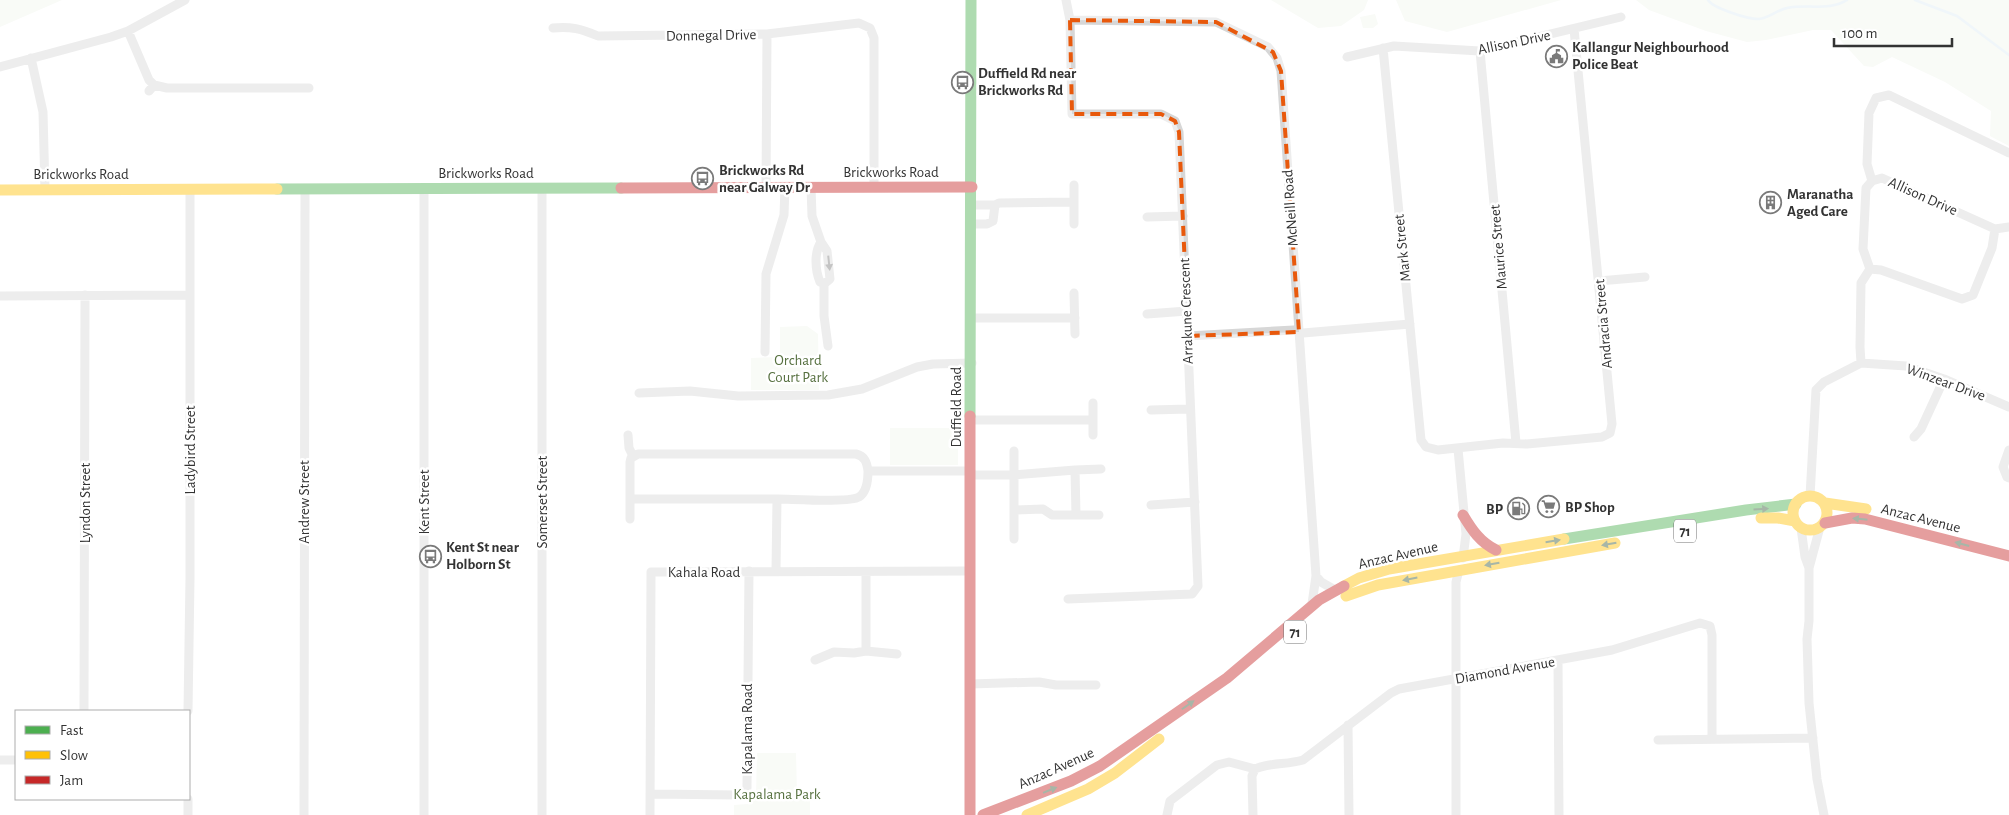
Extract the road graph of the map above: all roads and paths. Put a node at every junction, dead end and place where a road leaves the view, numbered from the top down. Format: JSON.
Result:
{"nodes":[{"id":1,"x":185,"y":0,"type":"edge"},
{"id":2,"x":971,"y":0,"type":"edge"},
{"id":3,"x":1066,"y":0,"type":"edge"},
{"id":4,"x":1621,"y":17,"type":"dead end"},
{"id":5,"x":1070,"y":20,"type":"junction"},
{"id":6,"x":553,"y":28,"type":"dead end"},
{"id":7,"x":1574,"y":29,"type":"junction"},
{"id":8,"x":128,"y":31,"type":"junction"},
{"id":9,"x":767,"y":34,"type":"junction"},
{"id":10,"x":1383,"y":48,"type":"junction"},
{"id":11,"x":1480,"y":51,"type":"junction"},
{"id":12,"x":1347,"y":57,"type":"dead end"},
{"id":13,"x":30,"y":58,"type":"junction"},
{"id":14,"x":0,"y":67,"type":"edge"},
{"id":15,"x":309,"y":88,"type":"dead end"},
{"id":16,"x":2009,"y":152,"type":"edge"},
{"id":17,"x":1872,"y":181,"type":"junction"},
{"id":18,"x":1074,"y":185,"type":"dead end"},
{"id":19,"x":814,"y":187,"type":"junction"},
{"id":20,"x":874,"y":187,"type":"junction"},
{"id":21,"x":972,"y":187,"type":"junction"},
{"id":22,"x":424,"y":188,"type":"junction"},
{"id":23,"x":542,"y":188,"type":"junction"},
{"id":24,"x":766,"y":188,"type":"junction"},
{"id":25,"x":785,"y":188,"type":"junction"},
{"id":26,"x":190,"y":189,"type":"junction"},
{"id":27,"x":305,"y":189,"type":"junction"},
{"id":28,"x":0,"y":190,"type":"edge"},
{"id":29,"x":44,"y":190,"type":"junction"},
{"id":30,"x":1073,"y":202,"type":"junction"},
{"id":31,"x":972,"y":205,"type":"junction"},
{"id":32,"x":995,"y":205,"type":"junction"},
{"id":33,"x":1183,"y":216,"type":"junction"},
{"id":34,"x":1147,"y":217,"type":"dead end"},
{"id":35,"x":972,"y":224,"type":"junction"},
{"id":36,"x":1074,"y":224,"type":"dead end"},
{"id":37,"x":2009,"y":227,"type":"edge"},
{"id":38,"x":1995,"y":229,"type":"junction"},
{"id":39,"x":1870,"y":269,"type":"junction"},
{"id":40,"x":1645,"y":277,"type":"dead end"},
{"id":41,"x":1599,"y":281,"type":"junction"},
{"id":42,"x":1074,"y":293,"type":"dead end"},
{"id":43,"x":190,"y":295,"type":"junction"},
{"id":44,"x":0,"y":296,"type":"edge"},
{"id":45,"x":85,"y":296,"type":"junction"},
{"id":46,"x":1187,"y":311,"type":"junction"},
{"id":47,"x":1147,"y":314,"type":"dead end"},
{"id":48,"x":971,"y":318,"type":"junction"},
{"id":49,"x":1075,"y":318,"type":"junction"},
{"id":50,"x":1410,"y":324,"type":"junction"},
{"id":51,"x":1299,"y":332,"type":"junction"},
{"id":52,"x":1075,"y":334,"type":"dead end"},
{"id":53,"x":1188,"y":336,"type":"junction"},
{"id":54,"x":828,"y":346,"type":"dead end"},
{"id":55,"x":765,"y":352,"type":"dead end"},
{"id":56,"x":972,"y":363,"type":"junction"},
{"id":57,"x":1861,"y":363,"type":"junction"},
{"id":58,"x":1944,"y":379,"type":"junction"},
{"id":59,"x":639,"y":393,"type":"dead end"},
{"id":60,"x":1093,"y":403,"type":"dead end"},
{"id":61,"x":2009,"y":407,"type":"edge"},
{"id":62,"x":1189,"y":408,"type":"junction"},
{"id":63,"x":1151,"y":410,"type":"dead end"},
{"id":64,"x":971,"y":420,"type":"junction"},
{"id":65,"x":1093,"y":420,"type":"junction"},
{"id":66,"x":628,"y":435,"type":"dead end"},
{"id":67,"x":1093,"y":435,"type":"dead end"},
{"id":68,"x":1914,"y":437,"type":"dead end"},
{"id":69,"x":1516,"y":443,"type":"junction"},
{"id":70,"x":1426,"y":447,"type":"joint"},
{"id":71,"x":1458,"y":449,"type":"junction"},
{"id":72,"x":2009,"y":450,"type":"edge"},
{"id":73,"x":1014,"y":451,"type":"dead end"},
{"id":74,"x":633,"y":456,"type":"junction"},
{"id":75,"x":1101,"y":469,"type":"dead end"},
{"id":76,"x":1074,"y":470,"type":"junction"},
{"id":77,"x":868,"y":471,"type":"junction"},
{"id":78,"x":971,"y":473,"type":"junction"},
{"id":79,"x":1013,"y":475,"type":"junction"},
{"id":80,"x":2009,"y":478,"type":"edge"},
{"id":81,"x":1810,"y":496,"type":"junction"},
{"id":82,"x":630,"y":499,"type":"junction"},
{"id":83,"x":777,"y":499,"type":"junction"},
{"id":84,"x":1195,"y":502,"type":"junction"},
{"id":85,"x":1825,"y":503,"type":"junction"},
{"id":86,"x":1796,"y":504,"type":"junction"},
{"id":87,"x":1152,"y":505,"type":"dead end"},
{"id":88,"x":1014,"y":510,"type":"junction"},
{"id":89,"x":1880,"y":511,"type":"dead end"},
{"id":90,"x":1076,"y":515,"type":"junction"},
{"id":91,"x":1463,"y":515,"type":"junction"},
{"id":92,"x":1099,"y":516,"type":"dead end"},
{"id":93,"x":630,"y":520,"type":"dead end"},
{"id":94,"x":1798,"y":524,"type":"junction"},
{"id":95,"x":1822,"y":525,"type":"junction"},
{"id":96,"x":1664,"y":535,"type":"dead end"},
{"id":97,"x":1014,"y":538,"type":"dead end"},
{"id":98,"x":1629,"y":541,"type":"dead end"},
{"id":99,"x":1496,"y":550,"type":"junction"},
{"id":100,"x":1464,"y":555,"type":"junction"},
{"id":101,"x":2009,"y":556,"type":"edge"},
{"id":102,"x":1809,"y":568,"type":"junction"},
{"id":103,"x":749,"y":571,"type":"junction"},
{"id":104,"x":776,"y":571,"type":"junction"},
{"id":105,"x":970,"y":571,"type":"junction"},
{"id":106,"x":1458,"y":571,"type":"junction"},
{"id":107,"x":866,"y":572,"type":"junction"},
{"id":108,"x":1316,"y":576,"type":"junction"},
{"id":109,"x":1335,"y":590,"type":"junction"},
{"id":110,"x":1068,"y":599,"type":"dead end"},
{"id":111,"x":1312,"y":605,"type":"junction"},
{"id":112,"x":866,"y":647,"type":"junction"},
{"id":113,"x":896,"y":654,"type":"dead end"},
{"id":114,"x":815,"y":660,"type":"dead end"},
{"id":115,"x":1558,"y":660,"type":"junction"},
{"id":116,"x":1456,"y":679,"type":"junction"},
{"id":117,"x":970,"y":684,"type":"junction"},
{"id":118,"x":1096,"y":684,"type":"dead end"},
{"id":119,"x":84,"y":710,"type":"edge"},
{"id":120,"x":188,"y":710,"type":"edge"},
{"id":121,"x":1348,"y":725,"type":"junction"},
{"id":122,"x":1712,"y":738,"type":"junction"},
{"id":123,"x":1813,"y":738,"type":"junction"},
{"id":124,"x":1658,"y":740,"type":"dead end"},
{"id":125,"x":0,"y":760,"type":"edge"},
{"id":126,"x":15,"y":760,"type":"edge"},
{"id":127,"x":1255,"y":768,"type":"junction"},
{"id":128,"x":651,"y":794,"type":"junction"},
{"id":129,"x":188,"y":800,"type":"edge"},
{"id":130,"x":188,"y":815,"type":"edge"},
{"id":131,"x":304,"y":815,"type":"edge"},
{"id":132,"x":424,"y":815,"type":"edge"},
{"id":133,"x":542,"y":815,"type":"edge"},
{"id":134,"x":650,"y":815,"type":"edge"},
{"id":135,"x":970,"y":815,"type":"edge"},
{"id":136,"x":983,"y":815,"type":"edge"},
{"id":137,"x":1027,"y":815,"type":"edge"},
{"id":138,"x":1167,"y":815,"type":"edge"},
{"id":139,"x":1253,"y":815,"type":"edge"},
{"id":140,"x":1349,"y":815,"type":"edge"},
{"id":141,"x":1456,"y":815,"type":"edge"},
{"id":142,"x":1559,"y":815,"type":"edge"},
{"id":143,"x":1824,"y":815,"type":"edge"}],
"edges":[{"from":1,"to":8,"type":"street"},
{"from":2,"to":21,"type":"main road","name":"Duffield Road"},
{"from":3,"to":5,"type":"street","name":"Arrakune Crescent"},
{"from":4,"to":7,"type":"street","name":"Allison Drive"},
{"from":5,"to":33,"type":"street","name":"Arrakune Crescent"},
{"from":5,"to":51,"type":"street","name":"McNeill Road"},
{"from":6,"to":9,"type":"street","name":"Donnegal Drive"},
{"from":7,"to":11,"type":"street","name":"Allison Drive"},
{"from":7,"to":41,"type":"street","name":"Andracia Street"},
{"from":8,"to":13,"type":"street"},
{"from":8,"to":15,"type":"street"},
{"from":9,"to":20,"type":"street","name":"Donnegal Drive"},
{"from":9,"to":24,"type":"street"},
{"from":10,"to":11,"type":"street","name":"Allison Drive"},
{"from":10,"to":12,"type":"street","name":"Allison Drive"},
{"from":10,"to":50,"type":"street","name":"Mark Street"},
{"from":11,"to":69,"type":"street","name":"Maurice Street"},
{"from":13,"to":14,"type":"street"},
{"from":13,"to":29,"type":"street"},
{"from":16,"to":17,"type":"street"},
{"from":17,"to":38,"type":"street","name":"Allison Drive"},
{"from":17,"to":39,"type":"street","name":"Allison Drive"},
{"from":18,"to":30,"type":"street"},
{"from":19,"to":20,"type":"main road","name":"Brickworks Road"},
{"from":19,"to":25,"type":"main road","name":"Brickworks Road"},
{"from":19,"to":54,"type":"street"},
{"from":20,"to":21,"type":"main road","name":"Brickworks Road"},
{"from":21,"to":31,"type":"main road","name":"Duffield Road"},
{"from":22,"to":23,"type":"main road","name":"Brickworks Road"},
{"from":22,"to":27,"type":"main road","name":"Brickworks Road"},
{"from":22,"to":132,"type":"street","name":"Kent Street"},
{"from":23,"to":24,"type":"main road","name":"Brickworks Road"},
{"from":23,"to":133,"type":"street","name":"Somerset Street"},
{"from":24,"to":25,"type":"main road","name":"Brickworks Road"},
{"from":25,"to":55,"type":"street"},
{"from":26,"to":27,"type":"main road","name":"Brickworks Road"},
{"from":26,"to":29,"type":"main road","name":"Brickworks Road"},
{"from":26,"to":43,"type":"street","name":"Ladybird Street"},
{"from":27,"to":131,"type":"street","name":"Andrew Street"},
{"from":28,"to":29,"type":"main road","name":"Brickworks Road"},
{"from":30,"to":32,"type":"street"},
{"from":30,"to":36,"type":"street"},
{"from":31,"to":32,"type":"street"},
{"from":31,"to":35,"type":"main road","name":"Duffield Road"},
{"from":32,"to":35,"type":"street"},
{"from":33,"to":34,"type":"street"},
{"from":33,"to":46,"type":"street","name":"Arrakune Crescent"},
{"from":35,"to":48,"type":"main road","name":"Duffield Road"},
{"from":37,"to":38,"type":"street"},
{"from":38,"to":39,"type":"street"},
{"from":39,"to":57,"type":"street"},
{"from":40,"to":41,"type":"street"},
{"from":41,"to":69,"type":"street","name":"Andracia Street"},
{"from":42,"to":49,"type":"street"},
{"from":43,"to":45,"type":"street"},
{"from":43,"to":120,"type":"street","name":"Ladybird Street"},
{"from":44,"to":45,"type":"street"},
{"from":45,"to":119,"type":"street","name":"Lyndon Street"},
{"from":46,"to":47,"type":"street"},
{"from":46,"to":53,"type":"street","name":"Arrakune Crescent"},
{"from":48,"to":49,"type":"street"},
{"from":48,"to":56,"type":"main road","name":"Duffield Road"},
{"from":49,"to":52,"type":"street"},
{"from":50,"to":51,"type":"street"},
{"from":50,"to":70,"type":"street","name":"Mark Street"},
{"from":51,"to":53,"type":"street"},
{"from":51,"to":108,"type":"street","name":"McNeill Road"},
{"from":53,"to":62,"type":"street","name":"Arrakune Crescent"},
{"from":56,"to":59,"type":"street"},
{"from":56,"to":64,"type":"main road","name":"Duffield Road"},
{"from":57,"to":58,"type":"street","name":"Winzear Drive"},
{"from":57,"to":81,"type":"street"},
{"from":58,"to":61,"type":"street","name":"Winzear Drive"},
{"from":58,"to":68,"type":"street"},
{"from":60,"to":65,"type":"street"},
{"from":62,"to":63,"type":"street"},
{"from":62,"to":84,"type":"street","name":"Arrakune Crescent"},
{"from":64,"to":65,"type":"street"},
{"from":64,"to":78,"type":"main road","name":"Duffield Road"},
{"from":65,"to":67,"type":"street"},
{"from":66,"to":74,"type":"street"},
{"from":69,"to":71,"type":"street","name":"Andracia Street"},
{"from":70,"to":71,"type":"street","name":"Andracia Street"},
{"from":71,"to":91,"type":"street"},
{"from":72,"to":80,"type":"street"},
{"from":73,"to":79,"type":"street"},
{"from":74,"to":77,"type":"street"},
{"from":74,"to":82,"type":"street"},
{"from":75,"to":76,"type":"street"},
{"from":76,"to":79,"type":"street"},
{"from":76,"to":90,"type":"street"},
{"from":77,"to":78,"type":"street"},
{"from":77,"to":83,"type":"street"},
{"from":78,"to":79,"type":"street"},
{"from":78,"to":105,"type":"main road","name":"Duffield Road"},
{"from":79,"to":88,"type":"street"},
{"from":81,"to":85,"type":"main road"},
{"from":81,"to":86,"type":"main road","number":"71"},
{"from":82,"to":83,"type":"street"},
{"from":82,"to":93,"type":"street"},
{"from":83,"to":104,"type":"street"},
{"from":84,"to":87,"type":"street"},
{"from":84,"to":110,"type":"street","name":"Arrakune Crescent"},
{"from":85,"to":89,"type":"main road","name":"Anzac Avenue"},
{"from":85,"to":95,"type":"main road"},
{"from":86,"to":94,"type":"main road"},
{"from":99,"to":86,"type":"main road","name":"Anzac Avenue","number":"71","one_way":true},
{"from":88,"to":90,"type":"street"},
{"from":88,"to":97,"type":"street"},
{"from":90,"to":92,"type":"street"},
{"from":91,"to":99,"type":"main road"},
{"from":91,"to":100,"type":"street"},
{"from":94,"to":95,"type":"main road","number":"71"},
{"from":94,"to":96,"type":"main road","number":"71"},
{"from":94,"to":102,"type":"street"},
{"from":101,"to":95,"type":"main road","name":"Anzac Avenue","number":"71","one_way":true},
{"from":95,"to":102,"type":"street"},
{"from":98,"to":106,"type":"main road","name":"Anzac Avenue","number":"71","one_way":true},
{"from":99,"to":100,"type":"main road","name":"Anzac Avenue","number":"71"},
{"from":100,"to":106,"type":"street"},
{"from":100,"to":109,"type":"main road","name":"Anzac Avenue","number":"71"},
{"from":102,"to":123,"type":"street"},
{"from":103,"to":104,"type":"street","name":"Kahala Road"},
{"from":103,"to":128,"type":"street","name":"Kapalama Road"},
{"from":103,"to":128,"type":"street","name":"Kahala Road"},
{"from":104,"to":107,"type":"street","name":"Kahala Road"},
{"from":105,"to":107,"type":"street","name":"Kahala Road"},
{"from":105,"to":117,"type":"main road","name":"Duffield Road"},
{"from":106,"to":116,"type":"street"},
{"from":106,"to":137,"type":"main road","name":"Anzac Avenue","number":"71","one_way":true},
{"from":107,"to":112,"type":"street"},
{"from":108,"to":109,"type":"street"},
{"from":108,"to":111,"type":"street","name":"McNeill Road"},
{"from":109,"to":111,"type":"main road","name":"Anzac Avenue","number":"71"},
{"from":136,"to":111,"type":"main road","name":"Anzac Avenue","number":"71","one_way":true},
{"from":112,"to":113,"type":"street"},
{"from":112,"to":114,"type":"street"},
{"from":115,"to":116,"type":"street","name":"Diamond Avenue"},
{"from":115,"to":122,"type":"street","name":"Diamond Avenue"},
{"from":115,"to":142,"type":"street"},
{"from":116,"to":121,"type":"street","name":"Diamond Avenue"},
{"from":116,"to":141,"type":"street"},
{"from":117,"to":118,"type":"street"},
{"from":117,"to":135,"type":"main road","name":"Duffield Road"},
{"from":121,"to":127,"type":"street","name":"Diamond Avenue"},
{"from":121,"to":140,"type":"street"},
{"from":122,"to":123,"type":"street"},
{"from":122,"to":124,"type":"street"},
{"from":123,"to":143,"type":"street"},
{"from":125,"to":126,"type":"street"},
{"from":127,"to":138,"type":"street"},
{"from":127,"to":139,"type":"street"},
{"from":128,"to":134,"type":"street","name":"Kahala Road"},
{"from":129,"to":130,"type":"street"}]}
